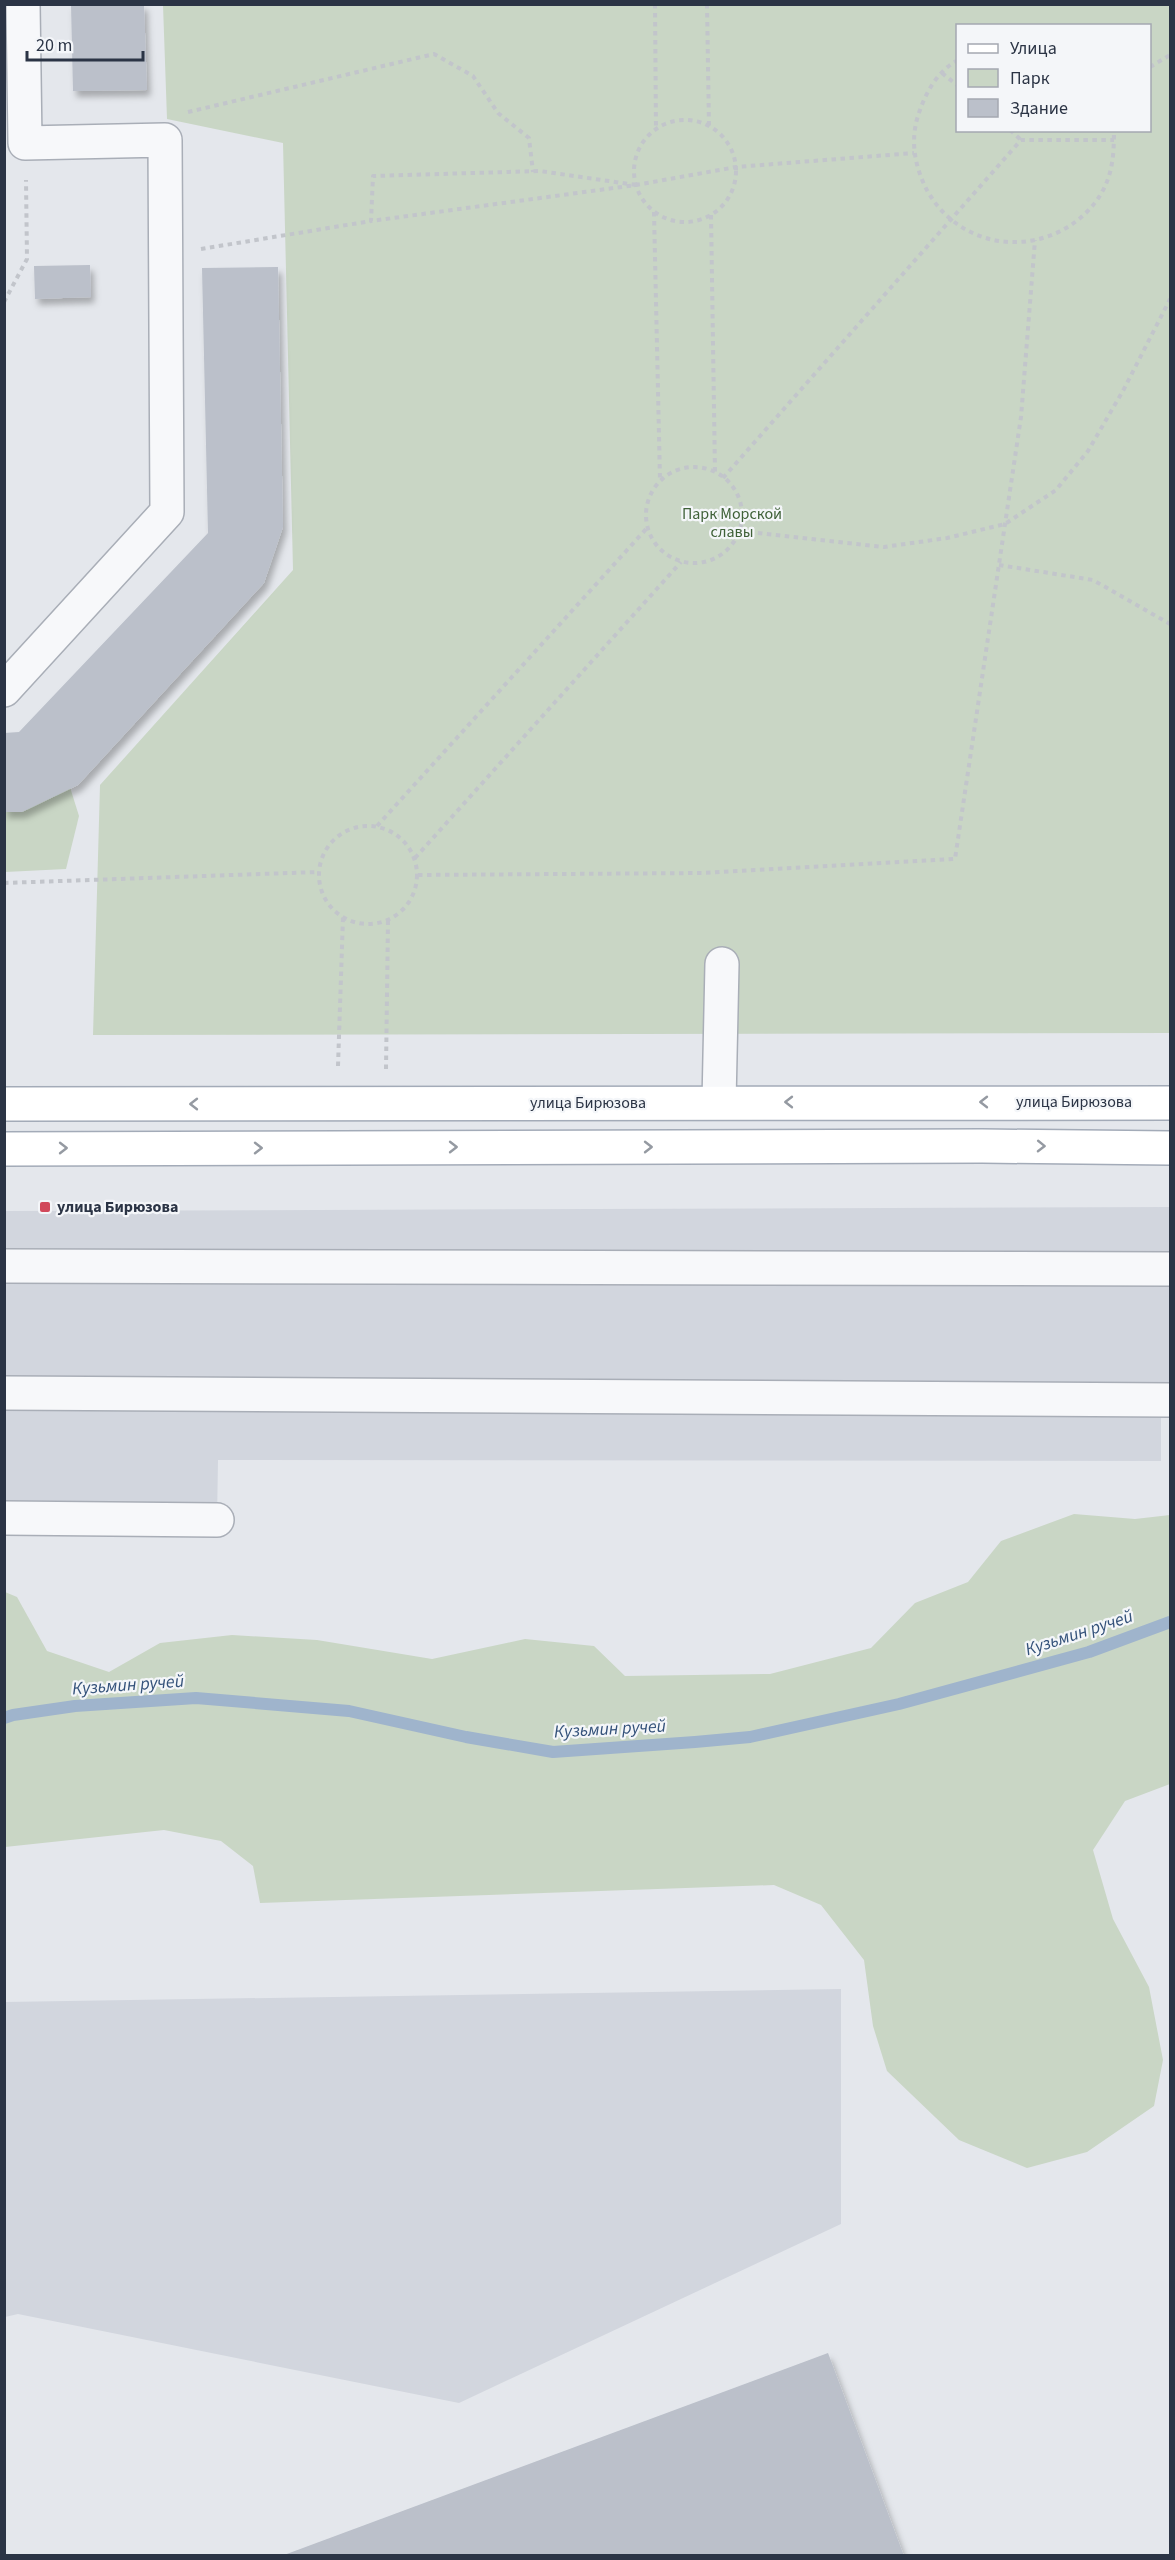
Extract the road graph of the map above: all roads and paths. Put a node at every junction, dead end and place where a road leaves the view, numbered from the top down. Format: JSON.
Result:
{"nodes":[{"id":1,"x":23,"y":4,"type":"edge"},
{"id":2,"x":655,"y":4,"type":"edge"},
{"id":3,"x":707,"y":4,"type":"edge"},
{"id":4,"x":1170,"y":55,"type":"edge"},
{"id":5,"x":956,"y":61,"type":"edge"},
{"id":6,"x":1151,"y":66,"type":"edge"},
{"id":7,"x":942,"y":73,"type":"junction"},
{"id":8,"x":956,"y":85,"type":"edge"},
{"id":9,"x":709,"y":126,"type":"junction"},
{"id":10,"x":656,"y":130,"type":"junction"},
{"id":11,"x":1012,"y":132,"type":"edge"},
{"id":12,"x":1114,"y":132,"type":"edge"},
{"id":13,"x":165,"y":140,"type":"junction"},
{"id":14,"x":1021,"y":140,"type":"junction"},
{"id":15,"x":1114,"y":140,"type":"junction"},
{"id":16,"x":25,"y":143,"type":"junction"},
{"id":17,"x":914,"y":153,"type":"junction"},
{"id":18,"x":736,"y":167,"type":"junction"},
{"id":19,"x":533,"y":172,"type":"junction"},
{"id":20,"x":636,"y":185,"type":"junction"},
{"id":21,"x":654,"y":212,"type":"junction"},
{"id":22,"x":711,"y":215,"type":"junction"},
{"id":23,"x":950,"y":219,"type":"junction"},
{"id":24,"x":371,"y":221,"type":"junction"},
{"id":25,"x":1035,"y":240,"type":"junction"},
{"id":26,"x":165,"y":254,"type":"junction"},
{"id":27,"x":1170,"y":300,"type":"edge"},
{"id":28,"x":4,"y":302,"type":"edge"},
{"id":29,"x":715,"y":472,"type":"junction"},
{"id":30,"x":723,"y":478,"type":"junction"},
{"id":31,"x":660,"y":480,"type":"junction"},
{"id":32,"x":1005,"y":524,"type":"junction"},
{"id":33,"x":647,"y":528,"type":"junction"},
{"id":34,"x":740,"y":531,"type":"junction"},
{"id":35,"x":681,"y":561,"type":"junction"},
{"id":36,"x":999,"y":565,"type":"junction"},
{"id":37,"x":1170,"y":624,"type":"edge"},
{"id":38,"x":4,"y":690,"type":"edge"},
{"id":39,"x":377,"y":826,"type":"junction"},
{"id":40,"x":415,"y":858,"type":"junction"},
{"id":41,"x":318,"y":872,"type":"junction"},
{"id":42,"x":418,"y":875,"type":"junction"},
{"id":43,"x":4,"y":883,"type":"edge"},
{"id":44,"x":343,"y":917,"type":"junction"},
{"id":45,"x":388,"y":920,"type":"junction"},
{"id":46,"x":722,"y":964,"type":"dead end"},
{"id":47,"x":719,"y":1102,"type":"junction"},
{"id":48,"x":1170,"y":1102,"type":"edge"},
{"id":49,"x":4,"y":1104,"type":"edge"},
{"id":50,"x":337,"y":1104,"type":"junction"},
{"id":51,"x":386,"y":1104,"type":"junction"},
{"id":52,"x":1170,"y":1148,"type":"edge"},
{"id":53,"x":4,"y":1149,"type":"edge"},
{"id":54,"x":4,"y":1266,"type":"edge"},
{"id":55,"x":1170,"y":1269,"type":"edge"},
{"id":56,"x":4,"y":1393,"type":"edge"},
{"id":57,"x":1170,"y":1400,"type":"edge"},
{"id":58,"x":4,"y":1518,"type":"edge"},
{"id":59,"x":218,"y":1520,"type":"dead end"}],
"edges":[{"from":1,"to":16,"type":"lane"},
{"from":2,"to":10,"type":"path"},
{"from":3,"to":9,"type":"path"},
{"from":4,"to":6,"type":"path"},
{"from":5,"to":7,"type":"path"},
{"from":7,"to":8,"type":"path"},
{"from":7,"to":17,"type":"path"},
{"from":9,"to":10,"type":"path"},
{"from":9,"to":18,"type":"path"},
{"from":10,"to":20,"type":"path"},
{"from":11,"to":14,"type":"path"},
{"from":12,"to":15,"type":"path"},
{"from":13,"to":16,"type":"lane"},
{"from":13,"to":19,"type":"path"},
{"from":13,"to":26,"type":"lane"},
{"from":14,"to":15,"type":"path"},
{"from":14,"to":23,"type":"path"},
{"from":15,"to":25,"type":"path"},
{"from":16,"to":28,"type":"path"},
{"from":17,"to":18,"type":"path"},
{"from":17,"to":23,"type":"path"},
{"from":18,"to":20,"type":"path"},
{"from":18,"to":22,"type":"path"},
{"from":19,"to":20,"type":"path"},
{"from":19,"to":24,"type":"path"},
{"from":20,"to":21,"type":"path"},
{"from":20,"to":24,"type":"path"},
{"from":21,"to":22,"type":"path"},
{"from":21,"to":31,"type":"path"},
{"from":22,"to":29,"type":"path"},
{"from":23,"to":25,"type":"path"},
{"from":23,"to":30,"type":"path"},
{"from":24,"to":26,"type":"path"},
{"from":25,"to":32,"type":"path"},
{"from":26,"to":38,"type":"lane"},
{"from":27,"to":32,"type":"path"},
{"from":29,"to":30,"type":"path"},
{"from":29,"to":31,"type":"path"},
{"from":30,"to":34,"type":"path"},
{"from":31,"to":33,"type":"path"},
{"from":32,"to":34,"type":"path"},
{"from":32,"to":36,"type":"path"},
{"from":33,"to":35,"type":"path"},
{"from":33,"to":39,"type":"path"},
{"from":34,"to":35,"type":"path"},
{"from":35,"to":40,"type":"path"},
{"from":36,"to":37,"type":"path"},
{"from":36,"to":42,"type":"path"},
{"from":39,"to":40,"type":"path"},
{"from":39,"to":41,"type":"path"},
{"from":40,"to":42,"type":"path"},
{"from":41,"to":43,"type":"path"},
{"from":41,"to":44,"type":"path"},
{"from":42,"to":45,"type":"path"},
{"from":44,"to":45,"type":"path"},
{"from":44,"to":50,"type":"path"},
{"from":45,"to":51,"type":"path"},
{"from":46,"to":47,"type":"lane"},
{"from":48,"to":47,"type":"main road","name":"улица Бирюзова","one_way":true},
{"from":47,"to":51,"type":"main road","name":"улица Бирюзова"},
{"from":50,"to":49,"type":"main road","name":"улица Бирюзова","one_way":true},
{"from":50,"to":51,"type":"main road","name":"улица Бирюзова"},
{"from":53,"to":52,"type":"main road","one_way":true},
{"from":54,"to":55,"type":"lane"},
{"from":56,"to":57,"type":"lane"},
{"from":58,"to":59,"type":"lane"}]}
